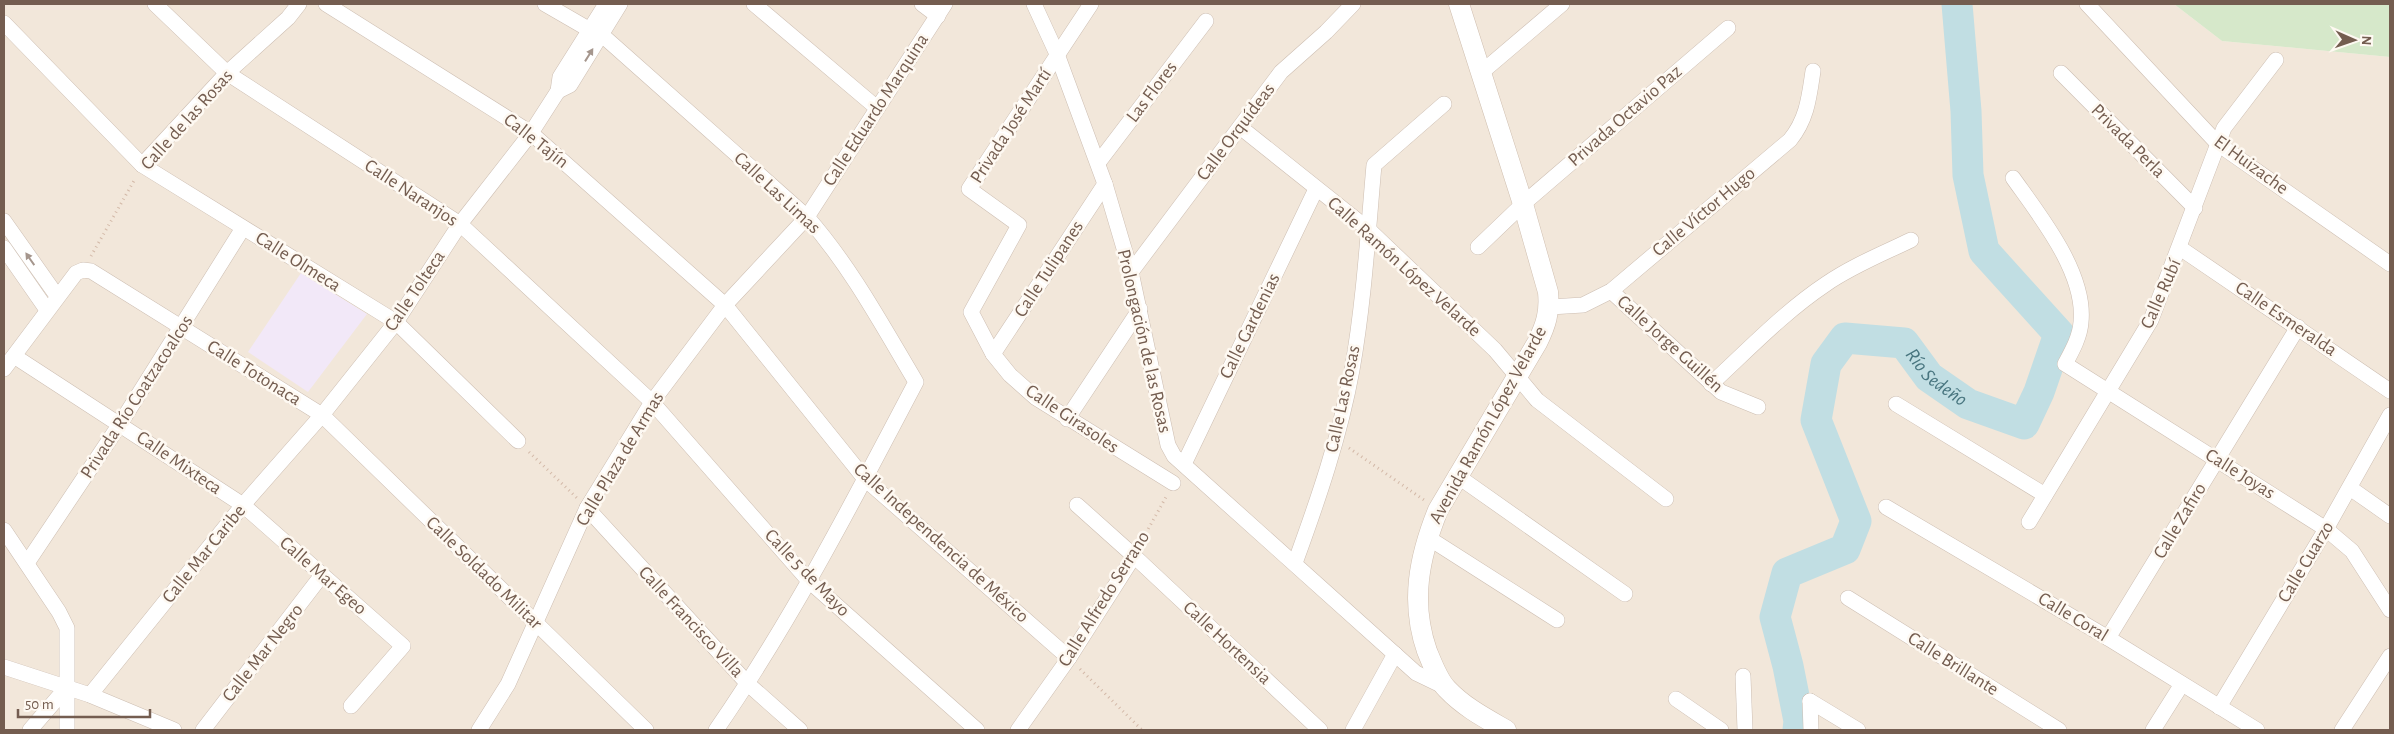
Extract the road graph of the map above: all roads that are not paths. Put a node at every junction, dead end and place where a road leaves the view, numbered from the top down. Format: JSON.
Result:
{"nodes":[{"id":1,"x":155,"y":4,"type":"edge"},
{"id":2,"x":299,"y":4,"type":"edge"},
{"id":3,"x":326,"y":4,"type":"edge"},
{"id":4,"x":545,"y":4,"type":"edge"},
{"id":5,"x":606,"y":4,"type":"edge"},
{"id":6,"x":620,"y":4,"type":"edge"},
{"id":7,"x":754,"y":4,"type":"edge"},
{"id":8,"x":922,"y":4,"type":"edge"},
{"id":9,"x":1034,"y":4,"type":"edge"},
{"id":10,"x":1091,"y":4,"type":"edge"},
{"id":11,"x":1353,"y":4,"type":"edge"},
{"id":12,"x":1459,"y":4,"type":"edge"},
{"id":13,"x":1562,"y":4,"type":"edge"},
{"id":14,"x":2087,"y":4,"type":"edge"},
{"id":15,"x":941,"y":10,"type":"edge"},
{"id":16,"x":1206,"y":22,"type":"dead end"},
{"id":17,"x":4,"y":23,"type":"edge"},
{"id":18,"x":1728,"y":28,"type":"dead end"},
{"id":19,"x":596,"y":32,"type":"junction"},
{"id":20,"x":1057,"y":54,"type":"junction"},
{"id":21,"x":2276,"y":60,"type":"dead end"},
{"id":22,"x":1813,"y":71,"type":"dead end"},
{"id":23,"x":1482,"y":72,"type":"junction"},
{"id":24,"x":227,"y":73,"type":"junction"},
{"id":25,"x":2061,"y":73,"type":"dead end"},
{"id":26,"x":1444,"y":104,"type":"dead end"},
{"id":27,"x":877,"y":108,"type":"junction"},
{"id":28,"x":1240,"y":128,"type":"junction"},
{"id":29,"x":531,"y":132,"type":"junction"},
{"id":30,"x":2218,"y":144,"type":"junction"},
{"id":31,"x":1098,"y":164,"type":"junction"},
{"id":32,"x":142,"y":165,"type":"junction"},
{"id":33,"x":2013,"y":178,"type":"dead end"},
{"id":34,"x":1105,"y":184,"type":"junction"},
{"id":35,"x":1316,"y":189,"type":"junction"},
{"id":36,"x":1523,"y":204,"type":"junction"},
{"id":37,"x":2195,"y":208,"type":"junction"},
{"id":38,"x":807,"y":217,"type":"junction"},
{"id":39,"x":4,"y":221,"type":"edge"},
{"id":40,"x":460,"y":224,"type":"junction"},
{"id":41,"x":244,"y":228,"type":"junction"},
{"id":42,"x":1368,"y":229,"type":"junction"},
{"id":43,"x":1911,"y":240,"type":"dead end"},
{"id":44,"x":1478,"y":247,"type":"dead end"},
{"id":45,"x":4,"y":248,"type":"edge"},
{"id":46,"x":2180,"y":248,"type":"junction"},
{"id":47,"x":2390,"y":264,"type":"edge"},
{"id":48,"x":1132,"y":272,"type":"junction"},
{"id":49,"x":1611,"y":291,"type":"junction"},
{"id":50,"x":57,"y":296,"type":"junction"},
{"id":51,"x":725,"y":305,"type":"junction"},
{"id":52,"x":1550,"y":308,"type":"junction"},
{"id":53,"x":1140,"y":309,"type":"junction"},
{"id":54,"x":46,"y":310,"type":"junction"},
{"id":55,"x":971,"y":312,"type":"joint"},
{"id":56,"x":396,"y":322,"type":"junction"},
{"id":57,"x":2298,"y":327,"type":"junction"},
{"id":58,"x":182,"y":328,"type":"junction"},
{"id":59,"x":993,"y":354,"type":"junction"},
{"id":60,"x":14,"y":356,"type":"junction"},
{"id":61,"x":4,"y":369,"type":"edge"},
{"id":62,"x":1516,"y":376,"type":"junction"},
{"id":63,"x":1711,"y":384,"type":"junction"},
{"id":64,"x":2390,"y":391,"type":"edge"},
{"id":65,"x":2108,"y":393,"type":"junction"},
{"id":66,"x":652,"y":402,"type":"junction"},
{"id":67,"x":1896,"y":404,"type":"dead end"},
{"id":68,"x":1758,"y":407,"type":"dead end"},
{"id":69,"x":322,"y":415,"type":"junction"},
{"id":70,"x":2390,"y":415,"type":"edge"},
{"id":71,"x":1067,"y":419,"type":"junction"},
{"id":72,"x":120,"y":424,"type":"junction"},
{"id":73,"x":518,"y":442,"type":"road end"},
{"id":74,"x":2218,"y":459,"type":"junction"},
{"id":75,"x":1184,"y":464,"type":"junction"},
{"id":76,"x":1456,"y":475,"type":"junction"},
{"id":77,"x":865,"y":479,"type":"junction"},
{"id":78,"x":1173,"y":483,"type":"road end"},
{"id":79,"x":2350,"y":488,"type":"junction"},
{"id":80,"x":2045,"y":495,"type":"junction"},
{"id":81,"x":1666,"y":499,"type":"dead end"},
{"id":82,"x":1077,"y":505,"type":"dead end"},
{"id":83,"x":243,"y":506,"type":"junction"},
{"id":84,"x":1886,"y":507,"type":"dead end"},
{"id":85,"x":587,"y":508,"type":"junction"},
{"id":86,"x":2390,"y":516,"type":"edge"},
{"id":87,"x":2029,"y":522,"type":"dead end"},
{"id":88,"x":2326,"y":529,"type":"junction"},
{"id":89,"x":4,"y":530,"type":"edge"},
{"id":90,"x":1427,"y":537,"type":"junction"},
{"id":91,"x":1134,"y":556,"type":"junction"},
{"id":92,"x":27,"y":563,"type":"junction"},
{"id":93,"x":1295,"y":563,"type":"junction"},
{"id":94,"x":322,"y":575,"type":"junction"},
{"id":95,"x":809,"y":581,"type":"junction"},
{"id":96,"x":1625,"y":594,"type":"dead end"},
{"id":97,"x":1848,"y":598,"type":"dead end"},
{"id":98,"x":2390,"y":610,"type":"edge"},
{"id":99,"x":1558,"y":620,"type":"dead end"},
{"id":100,"x":535,"y":623,"type":"junction"},
{"id":101,"x":2108,"y":638,"type":"junction"},
{"id":102,"x":1395,"y":654,"type":"junction"},
{"id":103,"x":2390,"y":656,"type":"edge"},
{"id":104,"x":1069,"y":658,"type":"junction"},
{"id":105,"x":4,"y":667,"type":"edge"},
{"id":106,"x":1742,"y":676,"type":"dead end"},
{"id":107,"x":748,"y":684,"type":"junction"},
{"id":108,"x":2182,"y":684,"type":"junction"},
{"id":109,"x":1445,"y":687,"type":"junction"},
{"id":110,"x":67,"y":688,"type":"junction"},
{"id":111,"x":90,"y":695,"type":"junction"},
{"id":112,"x":1676,"y":699,"type":"dead end"},
{"id":113,"x":350,"y":706,"type":"dead end"},
{"id":114,"x":2219,"y":707,"type":"junction"},
{"id":115,"x":30,"y":730,"type":"edge"},
{"id":116,"x":67,"y":730,"type":"edge"},
{"id":117,"x":174,"y":730,"type":"edge"},
{"id":118,"x":203,"y":730,"type":"edge"},
{"id":119,"x":479,"y":730,"type":"edge"},
{"id":120,"x":646,"y":730,"type":"edge"},
{"id":121,"x":716,"y":730,"type":"edge"},
{"id":122,"x":800,"y":730,"type":"edge"},
{"id":123,"x":976,"y":730,"type":"edge"},
{"id":124,"x":1018,"y":730,"type":"edge"},
{"id":125,"x":1320,"y":730,"type":"edge"},
{"id":126,"x":1353,"y":730,"type":"edge"},
{"id":127,"x":1506,"y":730,"type":"edge"},
{"id":128,"x":1721,"y":730,"type":"edge"},
{"id":129,"x":1745,"y":730,"type":"edge"},
{"id":130,"x":1812,"y":730,"type":"edge"},
{"id":131,"x":1858,"y":730,"type":"edge"},
{"id":132,"x":2059,"y":730,"type":"edge"},
{"id":133,"x":2153,"y":730,"type":"edge"},
{"id":134,"x":2257,"y":730,"type":"edge"},
{"id":135,"x":2342,"y":730,"type":"edge"}],
"edges":[{"from":1,"to":24,"type":"street","name":"Calle Naranjos"},
{"from":2,"to":24,"type":"street","name":"Calle de las Rosas"},
{"from":3,"to":29,"type":"street","name":"Calle Tajín"},
{"from":4,"to":19,"type":"street","name":"Calle Las Limas"},
{"from":5,"to":19,"type":"street"},
{"from":6,"to":19,"type":"street"},
{"from":7,"to":27,"type":"street"},
{"from":8,"to":15,"type":"street"},
{"from":9,"to":20,"type":"street","name":"Prolongación de las Rosas"},
{"from":10,"to":20,"type":"street"},
{"from":11,"to":28,"type":"street","name":"Calle Orquídeas"},
{"from":12,"to":23,"type":"main road","name":"Avenida Ramón López Velarde"},
{"from":13,"to":23,"type":"street"},
{"from":14,"to":30,"type":"street","name":"El Huizache"},
{"from":15,"to":27,"type":"street","name":"Calle Eduardo Marquina"},
{"from":16,"to":31,"type":"street","name":"Las Flores"},
{"from":17,"to":32,"type":"street","name":"Calle Olmeca"},
{"from":18,"to":36,"type":"street","name":"Privada Octavio Paz"},
{"from":19,"to":29,"type":"street","name":"Calle Tolteca"},
{"from":19,"to":38,"type":"street","name":"Calle Las Limas"},
{"from":20,"to":31,"type":"street","name":"Prolongación de las Rosas"},
{"from":20,"to":55,"type":"street","name":"Privada José Martí"},
{"from":21,"to":30,"type":"street","name":"Calle Rubí"},
{"from":22,"to":49,"type":"street","name":"Calle Víctor Hugo"},
{"from":23,"to":36,"type":"main road","name":"Avenida Ramón López Velarde"},
{"from":24,"to":32,"type":"street","name":"Calle de las Rosas"},
{"from":24,"to":40,"type":"street","name":"Calle Naranjos"},
{"from":25,"to":37,"type":"street","name":"Privada Perla"},
{"from":26,"to":42,"type":"street","name":"Calle Las Rosas"},
{"from":27,"to":38,"type":"street","name":"Calle Eduardo Marquina"},
{"from":28,"to":35,"type":"street","name":"Calle Ramón López Velarde"},
{"from":28,"to":48,"type":"street","name":"Calle Orquídeas"},
{"from":29,"to":40,"type":"street","name":"Calle Tolteca"},
{"from":29,"to":51,"type":"street","name":"Calle Tajín"},
{"from":30,"to":37,"type":"street","name":"Calle Rubí"},
{"from":30,"to":47,"type":"street","name":"El Huizache"},
{"from":31,"to":34,"type":"street","name":"Prolongación de las Rosas"},
{"from":32,"to":41,"type":"street","name":"Calle Olmeca"},
{"from":33,"to":65,"type":"street","name":"Calle Joyas"},
{"from":34,"to":48,"type":"street","name":"Prolongación de las Rosas"},
{"from":34,"to":59,"type":"street","name":"Calle Tulipanes"},
{"from":35,"to":42,"type":"street","name":"Calle Ramón López Velarde"},
{"from":35,"to":75,"type":"street","name":"Calle Gardenias"},
{"from":36,"to":44,"type":"street","name":"Privada Octavio Paz"},
{"from":36,"to":52,"type":"main road","name":"Avenida Ramón López Velarde"},
{"from":37,"to":46,"type":"street","name":"Calle Rubí"},
{"from":38,"to":51,"type":"street","name":"Calle Plaza de Armas"},
{"from":38,"to":77,"type":"street","name":"Calle Las Limas"},
{"from":50,"to":39,"type":"street","one_way":true},
{"from":40,"to":56,"type":"street","name":"Calle Tolteca"},
{"from":40,"to":66,"type":"street","name":"Calle Naranjos"},
{"from":41,"to":56,"type":"street","name":"Calle Olmeca"},
{"from":41,"to":58,"type":"street","name":"Privada Río Coatzacoalcos"},
{"from":42,"to":62,"type":"street","name":"Calle Ramón López Velarde"},
{"from":42,"to":93,"type":"street","name":"Calle Las Rosas"},
{"from":43,"to":63,"type":"street"},
{"from":45,"to":54,"type":"street"},
{"from":46,"to":57,"type":"street","name":"Calle Esmeralda"},
{"from":46,"to":65,"type":"street","name":"Calle Rubí"},
{"from":48,"to":53,"type":"street","name":"Prolongación de las Rosas"},
{"from":49,"to":52,"type":"street","name":"Calle Víctor Hugo"},
{"from":49,"to":63,"type":"street","name":"Calle Jorge Guillén"},
{"from":50,"to":54,"type":"street"},
{"from":50,"to":58,"type":"street","name":"Calle Totonaca"},
{"from":51,"to":66,"type":"street","name":"Calle Plaza de Armas"},
{"from":51,"to":77,"type":"street","name":"Calle Independencia de México"},
{"from":52,"to":62,"type":"main road","name":"Avenida Ramón López Velarde"},
{"from":53,"to":71,"type":"street"},
{"from":53,"to":75,"type":"street","name":"Prolongación de las Rosas"},
{"from":54,"to":60,"type":"street"},
{"from":55,"to":59,"type":"street","name":"Calle Girasoles"},
{"from":56,"to":69,"type":"street","name":"Calle Tolteca"},
{"from":56,"to":73,"type":"street","name":"Calle Olmeca"},
{"from":57,"to":64,"type":"street","name":"Calle Esmeralda"},
{"from":57,"to":74,"type":"street","name":"Calle Zafiro"},
{"from":58,"to":69,"type":"street","name":"Calle Totonaca"},
{"from":58,"to":72,"type":"street","name":"Privada Río Coatzacoalcos"},
{"from":59,"to":71,"type":"street","name":"Calle Girasoles"},
{"from":60,"to":61,"type":"street"},
{"from":60,"to":72,"type":"street","name":"Calle Mixteca"},
{"from":62,"to":76,"type":"main road","name":"Avenida Ramón López Velarde"},
{"from":62,"to":81,"type":"street","name":"Calle Ramón López Velarde"},
{"from":63,"to":68,"type":"street","name":"Calle Jorge Guillén"},
{"from":65,"to":74,"type":"street","name":"Calle Joyas"},
{"from":65,"to":80,"type":"street","name":"Calle Rubí"},
{"from":66,"to":85,"type":"street","name":"Calle Plaza de Armas"},
{"from":66,"to":95,"type":"street","name":"Calle 5 de Mayo"},
{"from":67,"to":80,"type":"street"},
{"from":69,"to":83,"type":"street","name":"Calle Mar Caribe"},
{"from":69,"to":100,"type":"street","name":"Calle Soldado Militar"},
{"from":70,"to":79,"type":"street","name":"Calle Cuarzo"},
{"from":71,"to":78,"type":"street","name":"Calle Girasoles"},
{"from":72,"to":83,"type":"street","name":"Calle Mixteca"},
{"from":72,"to":92,"type":"street","name":"Privada Río Coatzacoalcos"},
{"from":74,"to":88,"type":"street","name":"Calle Joyas"},
{"from":74,"to":101,"type":"street","name":"Calle Zafiro"},
{"from":75,"to":93,"type":"street","name":"Prolongación de las Rosas"},
{"from":76,"to":90,"type":"main road","name":"Avenida Ramón López Velarde"},
{"from":76,"to":96,"type":"street"},
{"from":77,"to":95,"type":"street"},
{"from":77,"to":104,"type":"street","name":"Calle Independencia de México"},
{"from":79,"to":86,"type":"street"},
{"from":79,"to":88,"type":"street","name":"Calle Cuarzo"},
{"from":80,"to":87,"type":"street","name":"Calle Rubí"},
{"from":82,"to":91,"type":"street","name":"Calle Hortensia"},
{"from":83,"to":94,"type":"street","name":"Calle Mar Egeo"},
{"from":83,"to":111,"type":"street","name":"Calle Mar Caribe"},
{"from":84,"to":101,"type":"street","name":"Calle Coral"},
{"from":85,"to":100,"type":"street","name":"Calle Plaza de Armas"},
{"from":85,"to":107,"type":"street","name":"Calle Francisco Villa"},
{"from":88,"to":98,"type":"street","name":"Calle Joyas"},
{"from":88,"to":114,"type":"street","name":"Calle Cuarzo"},
{"from":89,"to":92,"type":"street"},
{"from":90,"to":99,"type":"street"},
{"from":90,"to":109,"type":"main road","name":"Avenida Ramón López Velarde"},
{"from":91,"to":104,"type":"street","name":"Calle Alfredo Serrano"},
{"from":91,"to":125,"type":"street","name":"Calle Hortensia"},
{"from":92,"to":110,"type":"street"},
{"from":93,"to":102,"type":"street","name":"Prolongación de las Rosas"},
{"from":94,"to":113,"type":"street","name":"Calle Mar Egeo"},
{"from":94,"to":118,"type":"street","name":"Calle Mar Negro"},
{"from":95,"to":107,"type":"street"},
{"from":95,"to":123,"type":"street","name":"Calle 5 de Mayo"},
{"from":97,"to":132,"type":"street","name":"Calle Brillante"},
{"from":100,"to":119,"type":"street","name":"Calle Plaza de Armas"},
{"from":100,"to":120,"type":"street","name":"Calle Soldado Militar"},
{"from":101,"to":108,"type":"street","name":"Calle Coral"},
{"from":102,"to":109,"type":"street","name":"Prolongación de las Rosas"},
{"from":102,"to":126,"type":"street"},
{"from":103,"to":135,"type":"street"},
{"from":104,"to":124,"type":"street","name":"Calle Alfredo Serrano"},
{"from":105,"to":110,"type":"street"},
{"from":106,"to":129,"type":"street"},
{"from":107,"to":121,"type":"street"},
{"from":107,"to":122,"type":"street","name":"Calle Francisco Villa"},
{"from":108,"to":114,"type":"street","name":"Calle Coral"},
{"from":108,"to":133,"type":"street"},
{"from":109,"to":127,"type":"main road","name":"Avenida Ramón López Velarde"},
{"from":110,"to":111,"type":"street"},
{"from":110,"to":115,"type":"street"},
{"from":110,"to":116,"type":"street"},
{"from":111,"to":117,"type":"street"},
{"from":112,"to":128,"type":"street"},
{"from":114,"to":134,"type":"street","name":"Calle Coral"},
{"from":130,"to":131,"type":"street"}]}
